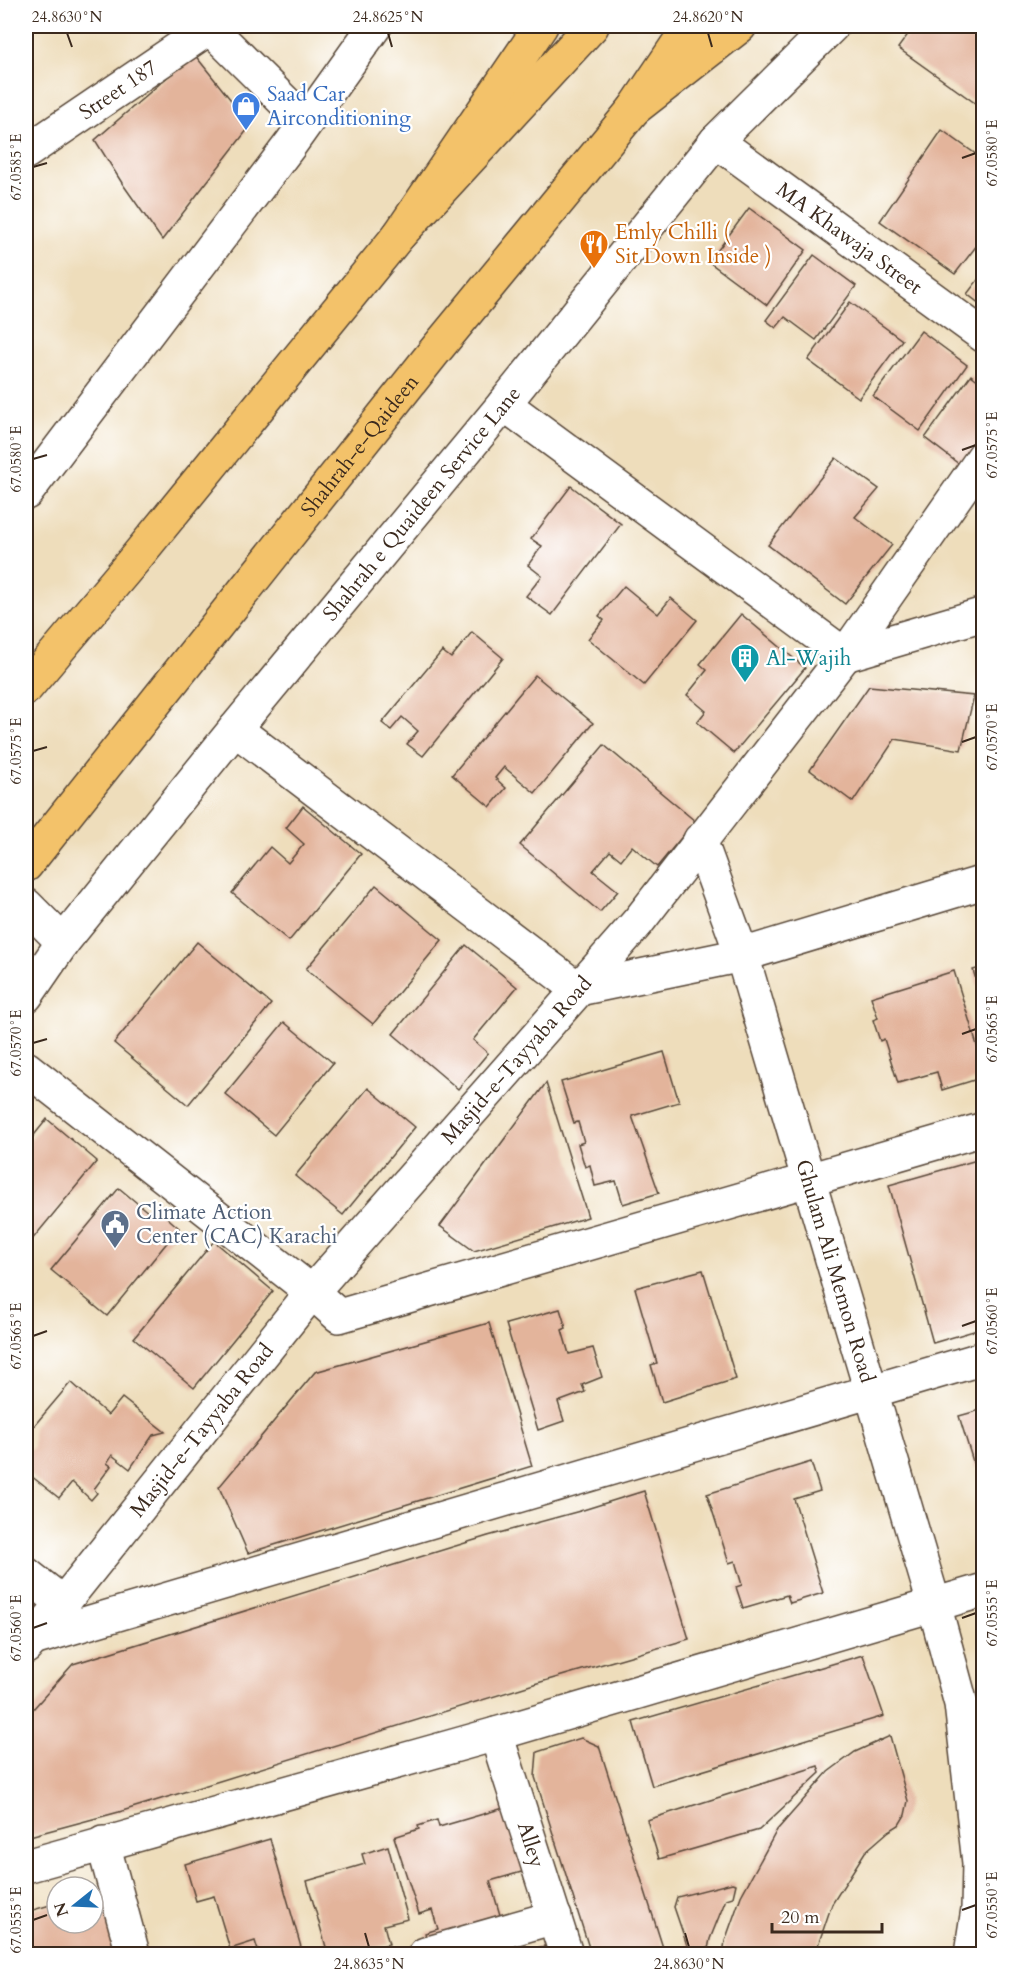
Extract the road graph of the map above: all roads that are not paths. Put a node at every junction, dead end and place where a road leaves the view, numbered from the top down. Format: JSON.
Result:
{"nodes":[{"id":1,"x":210,"y":26,"type":"edge"},
{"id":2,"x":375,"y":26,"type":"edge"},
{"id":3,"x":541,"y":26,"type":"edge"},
{"id":4,"x":592,"y":26,"type":"edge"},
{"id":5,"x":690,"y":26,"type":"edge"},
{"id":6,"x":740,"y":26,"type":"edge"},
{"id":7,"x":831,"y":26,"type":"edge"},
{"id":8,"x":634,"y":109,"type":"junction"},
{"id":9,"x":305,"y":122,"type":"junction"},
{"id":10,"x":716,"y":141,"type":"junction"},
{"id":11,"x":26,"y":152,"type":"edge"},
{"id":12,"x":399,"y":235,"type":"junction"},
{"id":13,"x":984,"y":336,"type":"edge"},
{"id":14,"x":504,"y":404,"type":"junction"},
{"id":15,"x":984,"y":456,"type":"edge"},
{"id":16,"x":26,"y":492,"type":"edge"},
{"id":17,"x":984,"y":614,"type":"edge"},
{"id":18,"x":845,"y":655,"type":"junction"},
{"id":19,"x":26,"y":688,"type":"edge"},
{"id":20,"x":235,"y":729,"type":"junction"},
{"id":21,"x":700,"y":840,"type":"junction"},
{"id":22,"x":26,"y":865,"type":"edge"},
{"id":23,"x":984,"y":882,"type":"edge"},
{"id":24,"x":26,"y":906,"type":"edge"},
{"id":25,"x":63,"y":942,"type":"junction"},
{"id":26,"x":742,"y":955,"type":"junction"},
{"id":27,"x":578,"y":989,"type":"junction"},
{"id":28,"x":26,"y":996,"type":"edge"},
{"id":29,"x":26,"y":1068,"type":"edge"},
{"id":30,"x":984,"y":1129,"type":"edge"},
{"id":31,"x":808,"y":1180,"type":"junction"},
{"id":32,"x":312,"y":1292,"type":"junction"},
{"id":33,"x":984,"y":1358,"type":"edge"},
{"id":34,"x":871,"y":1390,"type":"junction"},
{"id":35,"x":26,"y":1574,"type":"edge"},
{"id":36,"x":984,"y":1590,"type":"edge"},
{"id":37,"x":63,"y":1603,"type":"junction"},
{"id":38,"x":934,"y":1604,"type":"junction"},
{"id":39,"x":29,"y":1643,"type":"edge"},
{"id":40,"x":961,"y":1704,"type":"junction"},
{"id":41,"x":496,"y":1734,"type":"junction"},
{"id":42,"x":984,"y":1744,"type":"edge"},
{"id":43,"x":103,"y":1843,"type":"junction"},
{"id":44,"x":26,"y":1866,"type":"edge"},
{"id":45,"x":555,"y":1917,"type":"junction"},
{"id":46,"x":984,"y":1941,"type":"edge"},
{"id":47,"x":133,"y":1954,"type":"edge"},
{"id":48,"x":425,"y":1954,"type":"edge"},
{"id":49,"x":566,"y":1954,"type":"edge"},
{"id":50,"x":971,"y":1954,"type":"edge"}],
"edges":[{"from":1,"to":9,"type":"street"},
{"from":1,"to":11,"type":"street","name":"Street 187"},
{"from":2,"to":9,"type":"street"},
{"from":3,"to":12,"type":"main road"},
{"from":4,"to":12,"type":"main road"},
{"from":5,"to":8,"type":"main road","name":"Shahrah-e-Qaideen"},
{"from":6,"to":8,"type":"main road"},
{"from":7,"to":10,"type":"street","name":"Shahrah e Quaideen Service Lane"},
{"from":8,"to":22,"type":"main road","name":"Shahrah-e-Qaideen"},
{"from":9,"to":16,"type":"street"},
{"from":10,"to":13,"type":"street","name":"MA Khawaja Street"},
{"from":10,"to":14,"type":"street","name":"Shahrah e Quaideen Service Lane"},
{"from":12,"to":19,"type":"main road"},
{"from":14,"to":18,"type":"street"},
{"from":14,"to":20,"type":"street","name":"Shahrah e Quaideen Service Lane"},
{"from":15,"to":18,"type":"street","name":"Masjid-e-Tayyaba Road"},
{"from":17,"to":18,"type":"street"},
{"from":18,"to":21,"type":"street","name":"Masjid-e-Tayyaba Road"},
{"from":20,"to":25,"type":"street","name":"Shahrah e Quaideen Service Lane"},
{"from":20,"to":27,"type":"street"},
{"from":21,"to":26,"type":"street","name":"Ghulam Ali Memon Road"},
{"from":21,"to":27,"type":"street","name":"Masjid-e-Tayyaba Road"},
{"from":23,"to":26,"type":"street"},
{"from":24,"to":25,"type":"street"},
{"from":25,"to":28,"type":"street","name":"Shahrah e Quaideen Service Lane"},
{"from":26,"to":27,"type":"street"},
{"from":26,"to":31,"type":"street","name":"Ghulam Ali Memon Road"},
{"from":27,"to":32,"type":"street","name":"Masjid-e-Tayyaba Road"},
{"from":29,"to":32,"type":"street"},
{"from":30,"to":31,"type":"street"},
{"from":31,"to":32,"type":"street"},
{"from":31,"to":34,"type":"street","name":"Ghulam Ali Memon Road"},
{"from":32,"to":37,"type":"street","name":"Masjid-e-Tayyaba Road"},
{"from":33,"to":34,"type":"street"},
{"from":34,"to":38,"type":"street","name":"Ghulam Ali Memon Road"},
{"from":34,"to":39,"type":"street"},
{"from":35,"to":37,"type":"street"},
{"from":36,"to":38,"type":"street"},
{"from":37,"to":39,"type":"street","name":"Masjid-e-Tayyaba Road"},
{"from":38,"to":40,"type":"street","name":"Ghulam Ali Memon Road"},
{"from":38,"to":41,"type":"street"},
{"from":40,"to":42,"type":"street"},
{"from":40,"to":50,"type":"street"},
{"from":41,"to":43,"type":"street"},
{"from":41,"to":45,"type":"street","name":"Alley"},
{"from":43,"to":44,"type":"street"},
{"from":43,"to":47,"type":"street"},
{"from":45,"to":48,"type":"street"},
{"from":45,"to":49,"type":"street","name":"Alley"},
{"from":46,"to":50,"type":"street"}]}
